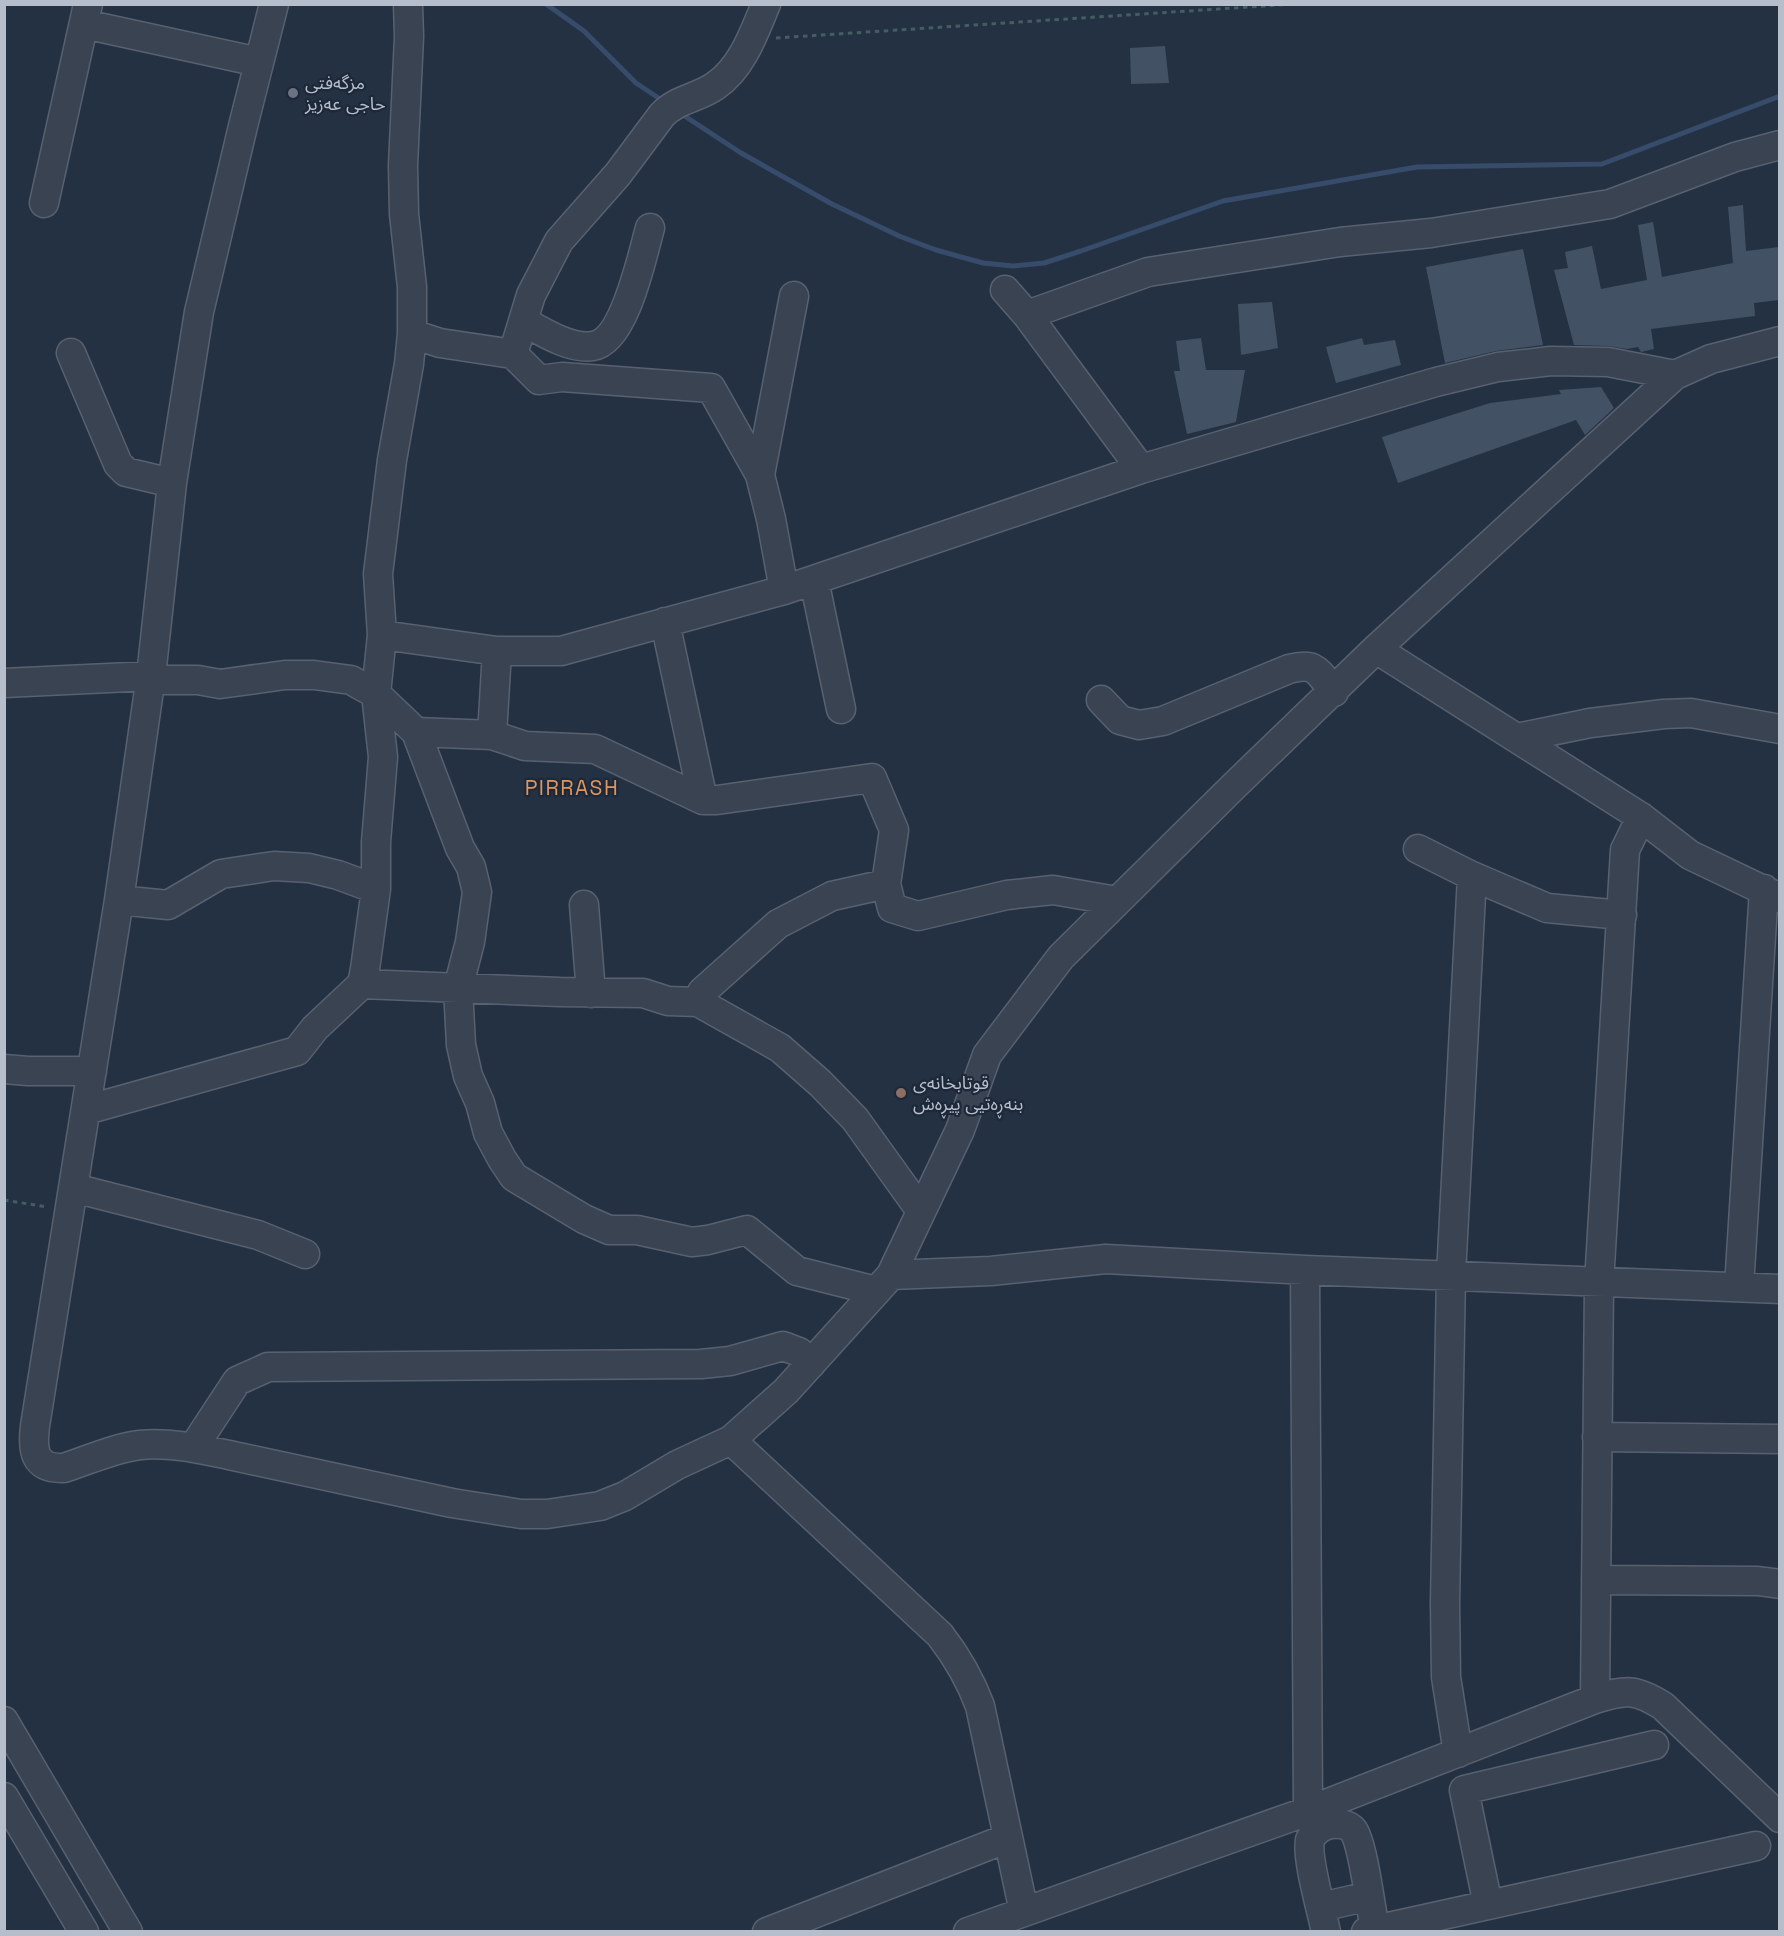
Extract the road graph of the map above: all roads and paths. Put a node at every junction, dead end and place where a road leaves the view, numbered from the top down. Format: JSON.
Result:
{"nodes":[{"id":1,"x":274,"y":4,"type":"edge"},
{"id":2,"x":408,"y":4,"type":"edge"},
{"id":3,"x":766,"y":4,"type":"edge"},
{"id":4,"x":1295,"y":4,"type":"edge"},
{"id":5,"x":86,"y":14,"type":"edge"},
{"id":6,"x":750,"y":40,"type":"junction"},
{"id":7,"x":259,"y":62,"type":"junction"},
{"id":8,"x":1779,"y":145,"type":"edge"},
{"id":9,"x":44,"y":203,"type":"dead end"},
{"id":10,"x":650,"y":228,"type":"dead end"},
{"id":11,"x":1005,"y":290,"type":"dead end"},
{"id":12,"x":794,"y":296,"type":"dead end"},
{"id":13,"x":1027,"y":315,"type":"junction"},
{"id":14,"x":523,"y":321,"type":"junction"},
{"id":15,"x":412,"y":334,"type":"junction"},
{"id":16,"x":1779,"y":341,"type":"edge"},
{"id":17,"x":71,"y":353,"type":"dead end"},
{"id":18,"x":513,"y":354,"type":"junction"},
{"id":19,"x":1675,"y":375,"type":"junction"},
{"id":20,"x":1141,"y":469,"type":"junction"},
{"id":21,"x":760,"y":475,"type":"junction"},
{"id":22,"x":172,"y":483,"type":"junction"},
{"id":23,"x":814,"y":580,"type":"junction"},
{"id":24,"x":784,"y":590,"type":"junction"},
{"id":25,"x":665,"y":622,"type":"junction"},
{"id":26,"x":382,"y":635,"type":"junction"},
{"id":27,"x":1376,"y":649,"type":"junction"},
{"id":28,"x":497,"y":651,"type":"junction"},
{"id":29,"x":151,"y":676,"type":"junction"},
{"id":30,"x":4,"y":683,"type":"edge"},
{"id":31,"x":1334,"y":692,"type":"junction"},
{"id":32,"x":376,"y":694,"type":"junction"},
{"id":33,"x":1101,"y":700,"type":"dead end"},
{"id":34,"x":841,"y":709,"type":"dead end"},
{"id":35,"x":1779,"y":729,"type":"edge"},
{"id":36,"x":416,"y":732,"type":"junction"},
{"id":37,"x":492,"y":735,"type":"junction"},
{"id":38,"x":1517,"y":738,"type":"junction"},
{"id":39,"x":703,"y":800,"type":"junction"},
{"id":40,"x":1641,"y":817,"type":"junction"},
{"id":41,"x":1418,"y":849,"type":"dead end"},
{"id":42,"x":1472,"y":876,"type":"junction"},
{"id":43,"x":886,"y":884,"type":"junction"},
{"id":44,"x":376,"y":889,"type":"junction"},
{"id":45,"x":1772,"y":894,"type":"edge"},
{"id":46,"x":119,"y":900,"type":"junction"},
{"id":47,"x":1117,"y":901,"type":"junction"},
{"id":48,"x":584,"y":905,"type":"dead end"},
{"id":49,"x":1622,"y":915,"type":"junction"},
{"id":50,"x":362,"y":984,"type":"junction"},
{"id":51,"x":458,"y":988,"type":"junction"},
{"id":52,"x":591,"y":993,"type":"junction"},
{"id":53,"x":698,"y":1002,"type":"junction"},
{"id":54,"x":4,"y":1069,"type":"edge"},
{"id":55,"x":92,"y":1071,"type":"junction"},
{"id":56,"x":86,"y":1110,"type":"junction"},
{"id":57,"x":71,"y":1199,"type":"junction"},
{"id":58,"x":4,"y":1200,"type":"edge"},
{"id":59,"x":921,"y":1211,"type":"junction"},
{"id":60,"x":306,"y":1254,"type":"dead end"},
{"id":61,"x":1305,"y":1270,"type":"junction"},
{"id":62,"x":1451,"y":1275,"type":"junction"},
{"id":63,"x":883,"y":1283,"type":"junction"},
{"id":64,"x":1599,"y":1283,"type":"junction"},
{"id":65,"x":1739,"y":1287,"type":"junction"},
{"id":66,"x":1779,"y":1289,"type":"edge"},
{"id":67,"x":811,"y":1364,"type":"junction"},
{"id":68,"x":1598,"y":1437,"type":"junction"},
{"id":69,"x":1779,"y":1439,"type":"edge"},
{"id":70,"x":730,"y":1440,"type":"junction"},
{"id":71,"x":193,"y":1448,"type":"junction"},
{"id":72,"x":1596,"y":1580,"type":"junction"},
{"id":73,"x":1779,"y":1584,"type":"edge"},
{"id":74,"x":1595,"y":1699,"type":"junction"},
{"id":75,"x":4,"y":1721,"type":"edge"},
{"id":76,"x":1654,"y":1745,"type":"dead end"},
{"id":77,"x":1458,"y":1753,"type":"junction"},
{"id":78,"x":4,"y":1797,"type":"edge"},
{"id":79,"x":1308,"y":1811,"type":"junction"},
{"id":80,"x":1779,"y":1818,"type":"edge"},
{"id":81,"x":1008,"y":1838,"type":"junction"},
{"id":82,"x":1756,"y":1846,"type":"dead end"},
{"id":83,"x":1369,"y":1896,"type":"junction"},
{"id":84,"x":1488,"y":1905,"type":"junction"},
{"id":85,"x":1024,"y":1912,"type":"junction"},
{"id":86,"x":1324,"y":1919,"type":"edge"},
{"id":87,"x":1371,"y":1931,"type":"edge"},
{"id":88,"x":84,"y":1932,"type":"edge"},
{"id":89,"x":128,"y":1932,"type":"edge"},
{"id":90,"x":767,"y":1932,"type":"edge"},
{"id":91,"x":968,"y":1932,"type":"edge"}],
"edges":[{"from":1,"to":7,"type":"street"},
{"from":2,"to":15,"type":"street"},
{"from":3,"to":6,"type":"street"},
{"from":4,"to":6,"type":"path"},
{"from":5,"to":7,"type":"street"},
{"from":5,"to":9,"type":"street"},
{"from":6,"to":14,"type":"street"},
{"from":7,"to":22,"type":"street"},
{"from":8,"to":13,"type":"street"},
{"from":10,"to":14,"type":"street"},
{"from":11,"to":13,"type":"street"},
{"from":12,"to":21,"type":"street"},
{"from":13,"to":20,"type":"street"},
{"from":14,"to":18,"type":"street"},
{"from":15,"to":18,"type":"street"},
{"from":15,"to":26,"type":"street"},
{"from":16,"to":19,"type":"street"},
{"from":17,"to":22,"type":"street"},
{"from":18,"to":21,"type":"street"},
{"from":19,"to":20,"type":"street"},
{"from":19,"to":27,"type":"street"},
{"from":20,"to":23,"type":"street"},
{"from":21,"to":24,"type":"street"},
{"from":22,"to":29,"type":"street"},
{"from":23,"to":24,"type":"street"},
{"from":23,"to":34,"type":"street"},
{"from":24,"to":25,"type":"street"},
{"from":25,"to":28,"type":"street"},
{"from":25,"to":39,"type":"street"},
{"from":26,"to":28,"type":"street"},
{"from":26,"to":32,"type":"street"},
{"from":27,"to":31,"type":"street"},
{"from":27,"to":38,"type":"street"},
{"from":28,"to":37,"type":"street"},
{"from":29,"to":30,"type":"street"},
{"from":29,"to":32,"type":"street"},
{"from":29,"to":46,"type":"street"},
{"from":31,"to":33,"type":"street"},
{"from":31,"to":47,"type":"street"},
{"from":32,"to":36,"type":"street"},
{"from":32,"to":44,"type":"street"},
{"from":35,"to":38,"type":"street"},
{"from":36,"to":37,"type":"street"},
{"from":36,"to":51,"type":"street"},
{"from":37,"to":39,"type":"street"},
{"from":38,"to":40,"type":"street"},
{"from":39,"to":43,"type":"street"},
{"from":40,"to":45,"type":"street"},
{"from":40,"to":49,"type":"street"},
{"from":41,"to":42,"type":"street"},
{"from":42,"to":49,"type":"street"},
{"from":42,"to":62,"type":"street"},
{"from":43,"to":47,"type":"street"},
{"from":43,"to":53,"type":"street"},
{"from":44,"to":46,"type":"street"},
{"from":44,"to":50,"type":"street"},
{"from":45,"to":65,"type":"street"},
{"from":46,"to":55,"type":"street"},
{"from":47,"to":59,"type":"street"},
{"from":48,"to":52,"type":"street"},
{"from":49,"to":64,"type":"street"},
{"from":50,"to":51,"type":"street"},
{"from":50,"to":56,"type":"street"},
{"from":51,"to":52,"type":"street"},
{"from":51,"to":63,"type":"street"},
{"from":52,"to":53,"type":"street"},
{"from":53,"to":59,"type":"street"},
{"from":54,"to":55,"type":"street"},
{"from":55,"to":56,"type":"street"},
{"from":56,"to":57,"type":"street"},
{"from":57,"to":58,"type":"path"},
{"from":57,"to":60,"type":"street"},
{"from":57,"to":71,"type":"street"},
{"from":59,"to":63,"type":"street"},
{"from":61,"to":62,"type":"street"},
{"from":61,"to":63,"type":"street"},
{"from":61,"to":79,"type":"street"},
{"from":62,"to":64,"type":"street"},
{"from":62,"to":77,"type":"street"},
{"from":63,"to":67,"type":"street"},
{"from":64,"to":65,"type":"street"},
{"from":64,"to":68,"type":"street"},
{"from":65,"to":66,"type":"street"},
{"from":67,"to":70,"type":"street"},
{"from":67,"to":71,"type":"street"},
{"from":68,"to":69,"type":"street"},
{"from":68,"to":72,"type":"street"},
{"from":70,"to":71,"type":"street"},
{"from":70,"to":81,"type":"street"},
{"from":72,"to":73,"type":"street"},
{"from":72,"to":74,"type":"street"},
{"from":74,"to":77,"type":"street"},
{"from":74,"to":80,"type":"street"},
{"from":75,"to":89,"type":"street"},
{"from":76,"to":84,"type":"street"},
{"from":77,"to":79,"type":"street"},
{"from":78,"to":88,"type":"street"},
{"from":79,"to":85,"type":"street"},
{"from":81,"to":85,"type":"street"},
{"from":81,"to":90,"type":"street"},
{"from":82,"to":84,"type":"street"},
{"from":83,"to":86,"type":"street"},
{"from":83,"to":86,"type":"street"},
{"from":83,"to":87,"type":"street"},
{"from":84,"to":87,"type":"street"},
{"from":85,"to":91,"type":"street"}]}
